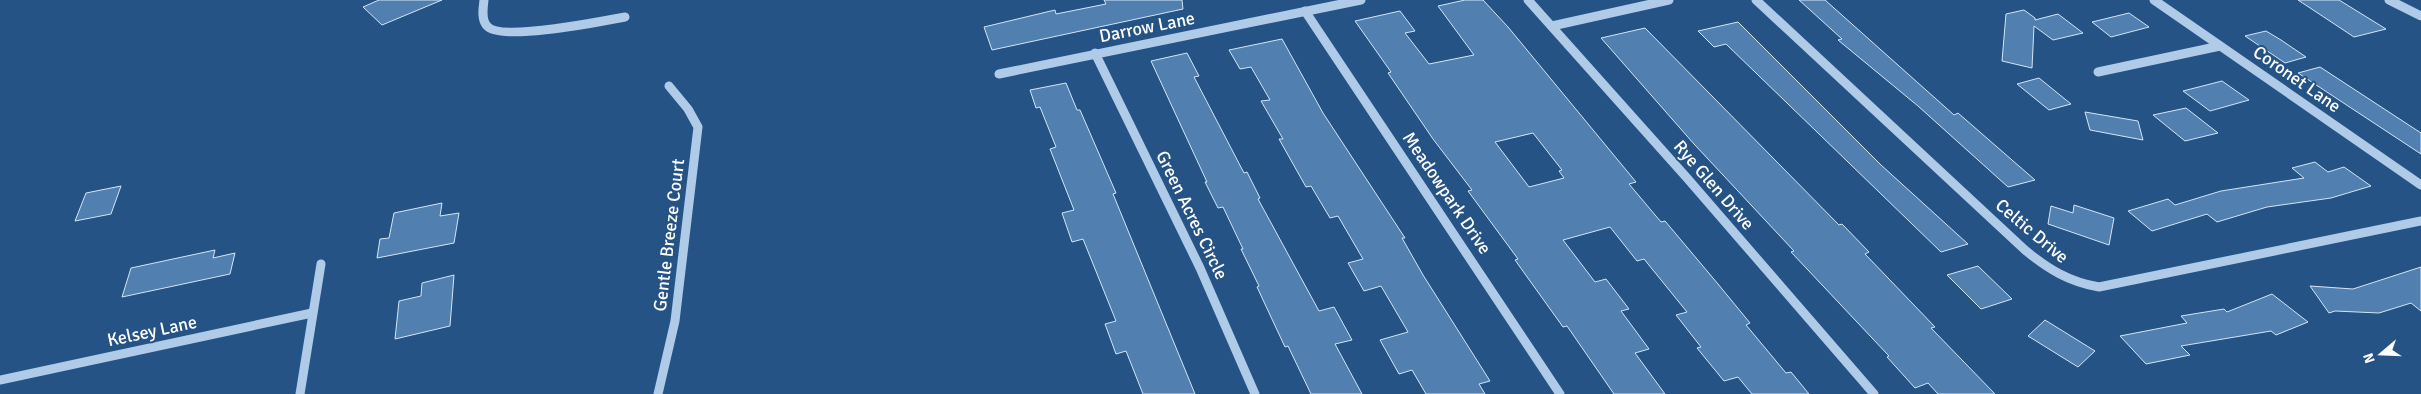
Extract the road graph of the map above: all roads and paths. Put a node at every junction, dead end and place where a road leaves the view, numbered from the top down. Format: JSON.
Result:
{"nodes":[{"id":1,"x":484,"y":0,"type":"edge"},
{"id":2,"x":1361,"y":0,"type":"edge"},
{"id":3,"x":1528,"y":0,"type":"edge"},
{"id":4,"x":1669,"y":0,"type":"edge"},
{"id":5,"x":1756,"y":0,"type":"edge"},
{"id":6,"x":2154,"y":0,"type":"edge"},
{"id":7,"x":2389,"y":0,"type":"edge"},
{"id":8,"x":1305,"y":11,"type":"junction"},
{"id":9,"x":2421,"y":16,"type":"edge"},
{"id":10,"x":625,"y":17,"type":"dead end"},
{"id":11,"x":1552,"y":26,"type":"junction"},
{"id":12,"x":2220,"y":46,"type":"junction"},
{"id":13,"x":1096,"y":53,"type":"junction"},
{"id":14,"x":2098,"y":72,"type":"dead end"},
{"id":15,"x":999,"y":74,"type":"dead end"},
{"id":16,"x":670,"y":86,"type":"dead end"},
{"id":17,"x":2421,"y":185,"type":"edge"},
{"id":18,"x":2421,"y":221,"type":"edge"},
{"id":19,"x":321,"y":264,"type":"dead end"},
{"id":20,"x":312,"y":314,"type":"junction"},
{"id":21,"x":0,"y":380,"type":"edge"},
{"id":22,"x":300,"y":394,"type":"edge"},
{"id":23,"x":658,"y":394,"type":"edge"},
{"id":24,"x":1255,"y":394,"type":"edge"},
{"id":25,"x":1560,"y":394,"type":"edge"},
{"id":26,"x":1874,"y":394,"type":"edge"}],
"edges":[{"from":1,"to":10,"type":"street"},
{"from":2,"to":8,"type":"street","name":"Darrow Lane"},
{"from":3,"to":11,"type":"street","name":"Rye Glen Drive"},
{"from":4,"to":11,"type":"street"},
{"from":5,"to":18,"type":"street","name":"Celtic Drive"},
{"from":6,"to":12,"type":"street","name":"Coronet Lane"},
{"from":7,"to":9,"type":"street"},
{"from":8,"to":13,"type":"street","name":"Darrow Lane"},
{"from":8,"to":25,"type":"street","name":"Meadowpark Drive"},
{"from":11,"to":26,"type":"street","name":"Rye Glen Drive"},
{"from":12,"to":14,"type":"street"},
{"from":12,"to":17,"type":"street","name":"Coronet Lane"},
{"from":13,"to":15,"type":"street","name":"Darrow Lane"},
{"from":13,"to":24,"type":"street","name":"Green Acres Circle"},
{"from":16,"to":23,"type":"street","name":"Gentle Breeze Court"},
{"from":19,"to":20,"type":"street"},
{"from":20,"to":21,"type":"street","name":"Kelsey Lane"},
{"from":20,"to":22,"type":"street"}]}
